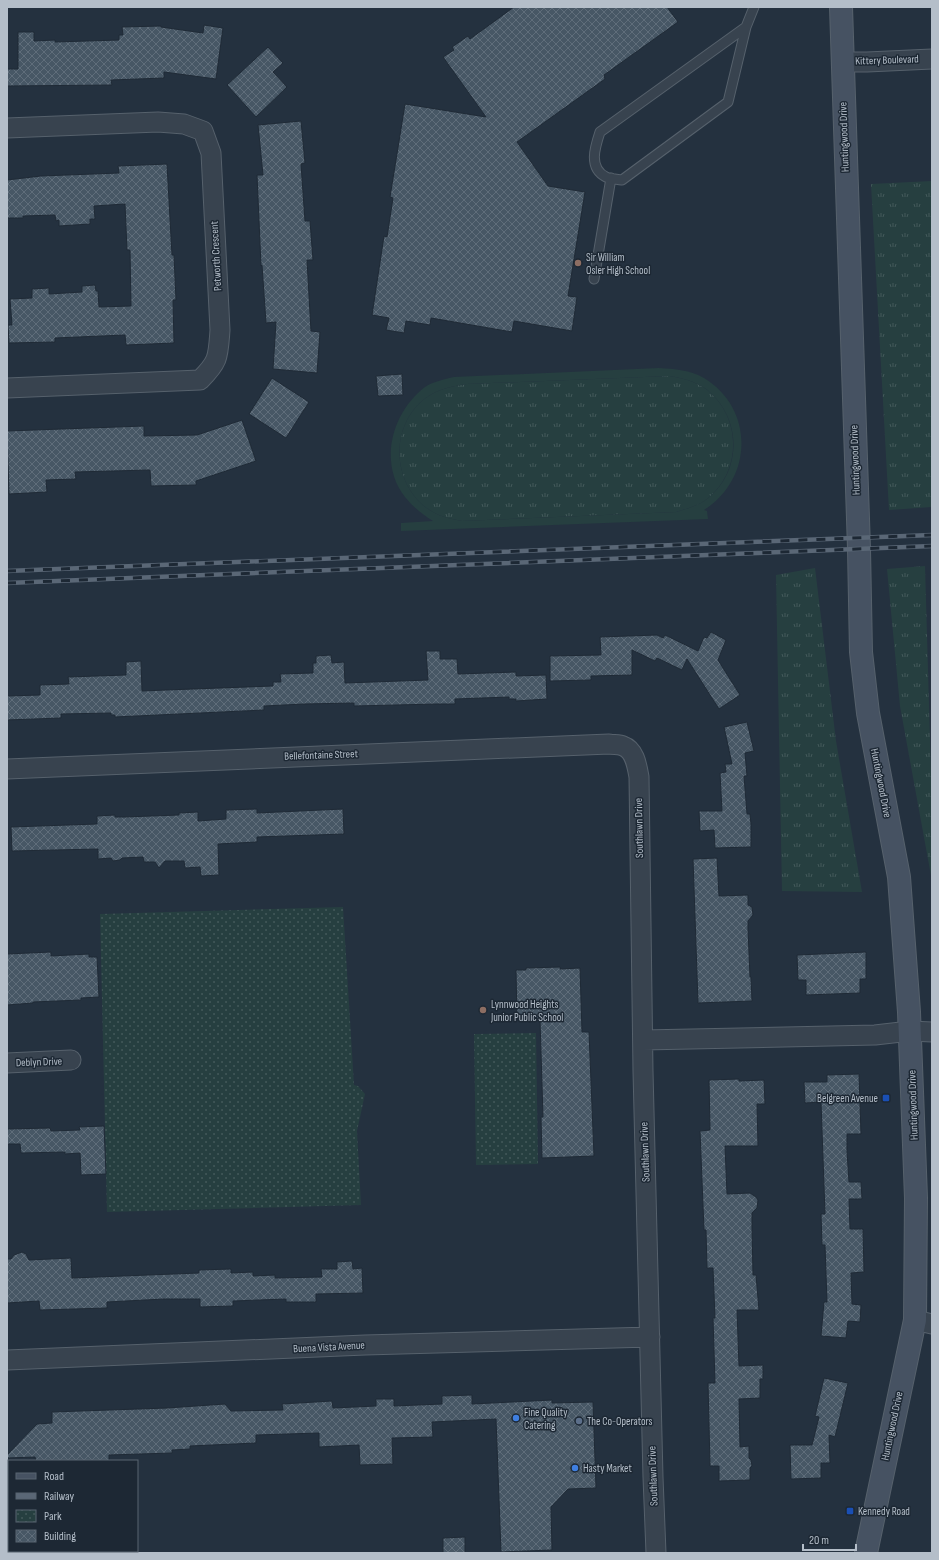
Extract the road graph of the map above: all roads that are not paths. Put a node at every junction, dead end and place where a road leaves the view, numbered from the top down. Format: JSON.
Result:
{"nodes":[{"id":1,"x":754,"y":7,"type":"edge"},
{"id":2,"x":841,"y":7,"type":"edge"},
{"id":3,"x":746,"y":27,"type":"junction"},
{"id":4,"x":932,"y":59,"type":"edge"},
{"id":5,"x":842,"y":62,"type":"junction"},
{"id":6,"x":7,"y":128,"type":"edge"},
{"id":7,"x":611,"y":178,"type":"junction"},
{"id":8,"x":594,"y":279,"type":"dead end"},
{"id":9,"x":7,"y":388,"type":"edge"},
{"id":10,"x":632,"y":753,"type":"joint"},
{"id":11,"x":7,"y":769,"type":"edge"},
{"id":12,"x":910,"y":1031,"type":"junction"},
{"id":13,"x":932,"y":1032,"type":"edge"},
{"id":14,"x":643,"y":1040,"type":"junction"},
{"id":15,"x":71,"y":1060,"type":"dead end"},
{"id":16,"x":7,"y":1063,"type":"edge"},
{"id":17,"x":924,"y":1322,"type":"edge"},
{"id":18,"x":650,"y":1337,"type":"junction"},
{"id":19,"x":7,"y":1360,"type":"edge"},
{"id":20,"x":656,"y":1553,"type":"edge"},
{"id":21,"x":866,"y":1553,"type":"edge"}],
"edges":[{"from":1,"to":3,"type":"lane"},
{"from":2,"to":5,"type":"street","name":"Huntingwood Drive"},
{"from":3,"to":7,"type":"lane"},
{"from":3,"to":7,"type":"lane"},
{"from":4,"to":5,"type":"street","name":"Kittery Boulevard"},
{"from":5,"to":12,"type":"street","name":"Huntingwood Drive"},
{"from":6,"to":9,"type":"street","name":"Petworth Crescent"},
{"from":7,"to":8,"type":"lane"},
{"from":10,"to":11,"type":"street","name":"Bellefontaine Street"},
{"from":10,"to":14,"type":"street","name":"Southlawn Drive"},
{"from":12,"to":13,"type":"street"},
{"from":12,"to":14,"type":"street"},
{"from":12,"to":17,"type":"street","name":"Huntingwood Drive"},
{"from":14,"to":18,"type":"street","name":"Southlawn Drive"},
{"from":15,"to":16,"type":"street","name":"Deblyn Drive"},
{"from":17,"to":21,"type":"street","name":"Huntingwood Drive"},
{"from":18,"to":19,"type":"street","name":"Buena Vista Avenue"},
{"from":18,"to":20,"type":"street","name":"Southlawn Drive"}]}
